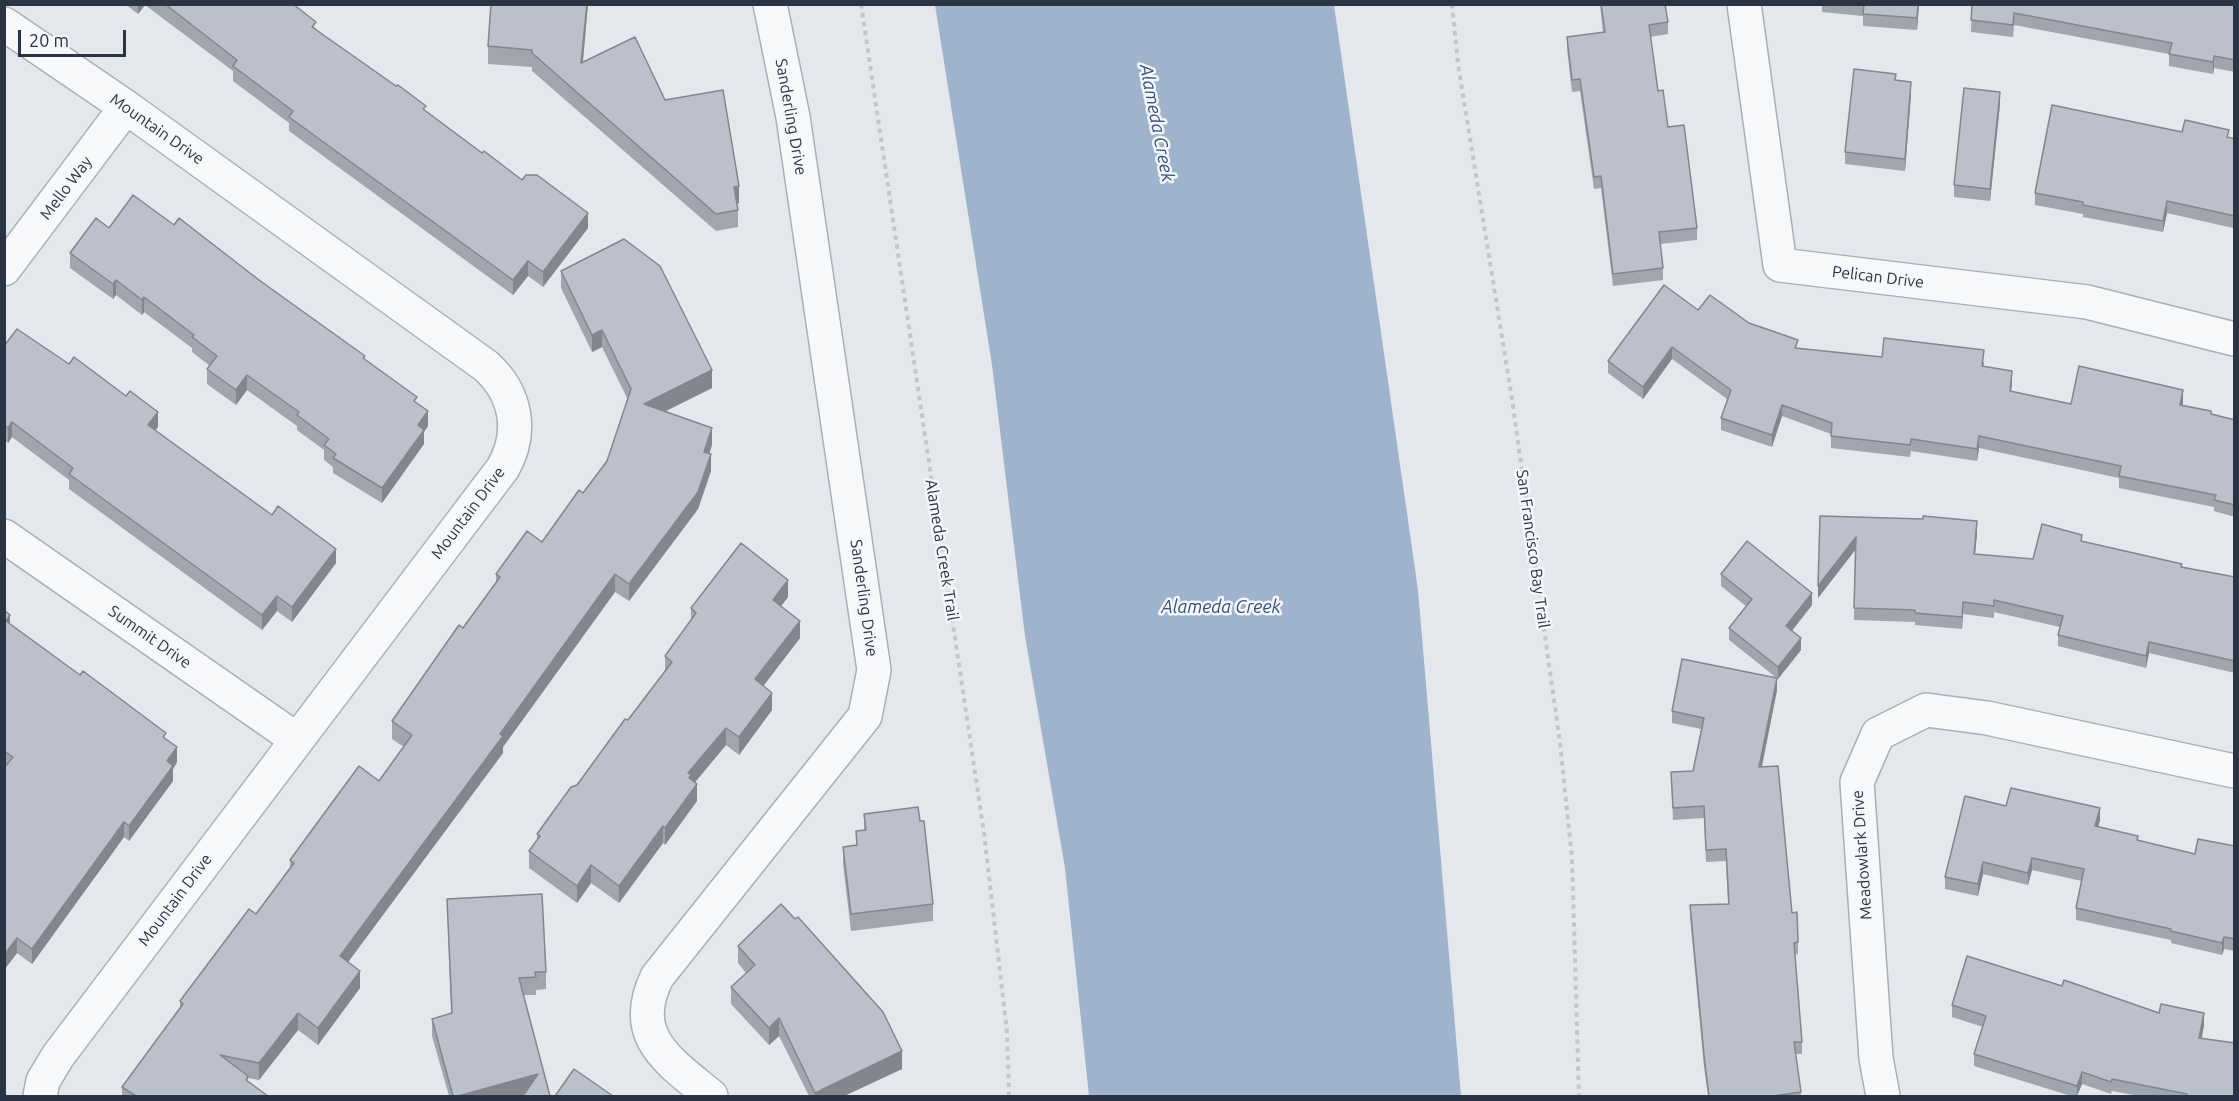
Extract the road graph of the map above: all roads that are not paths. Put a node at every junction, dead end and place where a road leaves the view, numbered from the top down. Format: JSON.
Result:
{"nodes":[{"id":1,"x":770,"y":4,"type":"edge"},
{"id":2,"x":1744,"y":4,"type":"edge"},
{"id":3,"x":4,"y":24,"type":"edge"},
{"id":4,"x":126,"y":107,"type":"junction"},
{"id":5,"x":4,"y":269,"type":"edge"},
{"id":6,"x":2235,"y":339,"type":"edge"},
{"id":7,"x":4,"y":536,"type":"edge"},
{"id":8,"x":296,"y":739,"type":"junction"},
{"id":9,"x":2235,"y":771,"type":"edge"},
{"id":10,"x":40,"y":1096,"type":"edge"},
{"id":11,"x":711,"y":1096,"type":"edge"},
{"id":12,"x":1883,"y":1096,"type":"edge"}],
"edges":[{"from":1,"to":11,"type":"street","name":"Sanderling Drive"},
{"from":2,"to":6,"type":"street","name":"Pelican Drive"},
{"from":3,"to":4,"type":"street","name":"Mountain Drive"},
{"from":4,"to":5,"type":"street","name":"Mello Way"},
{"from":4,"to":8,"type":"street","name":"Mountain Drive"},
{"from":7,"to":8,"type":"street","name":"Summit Drive"},
{"from":8,"to":10,"type":"street","name":"Mountain Drive"},
{"from":9,"to":12,"type":"street","name":"Meadowlark Drive"}]}
